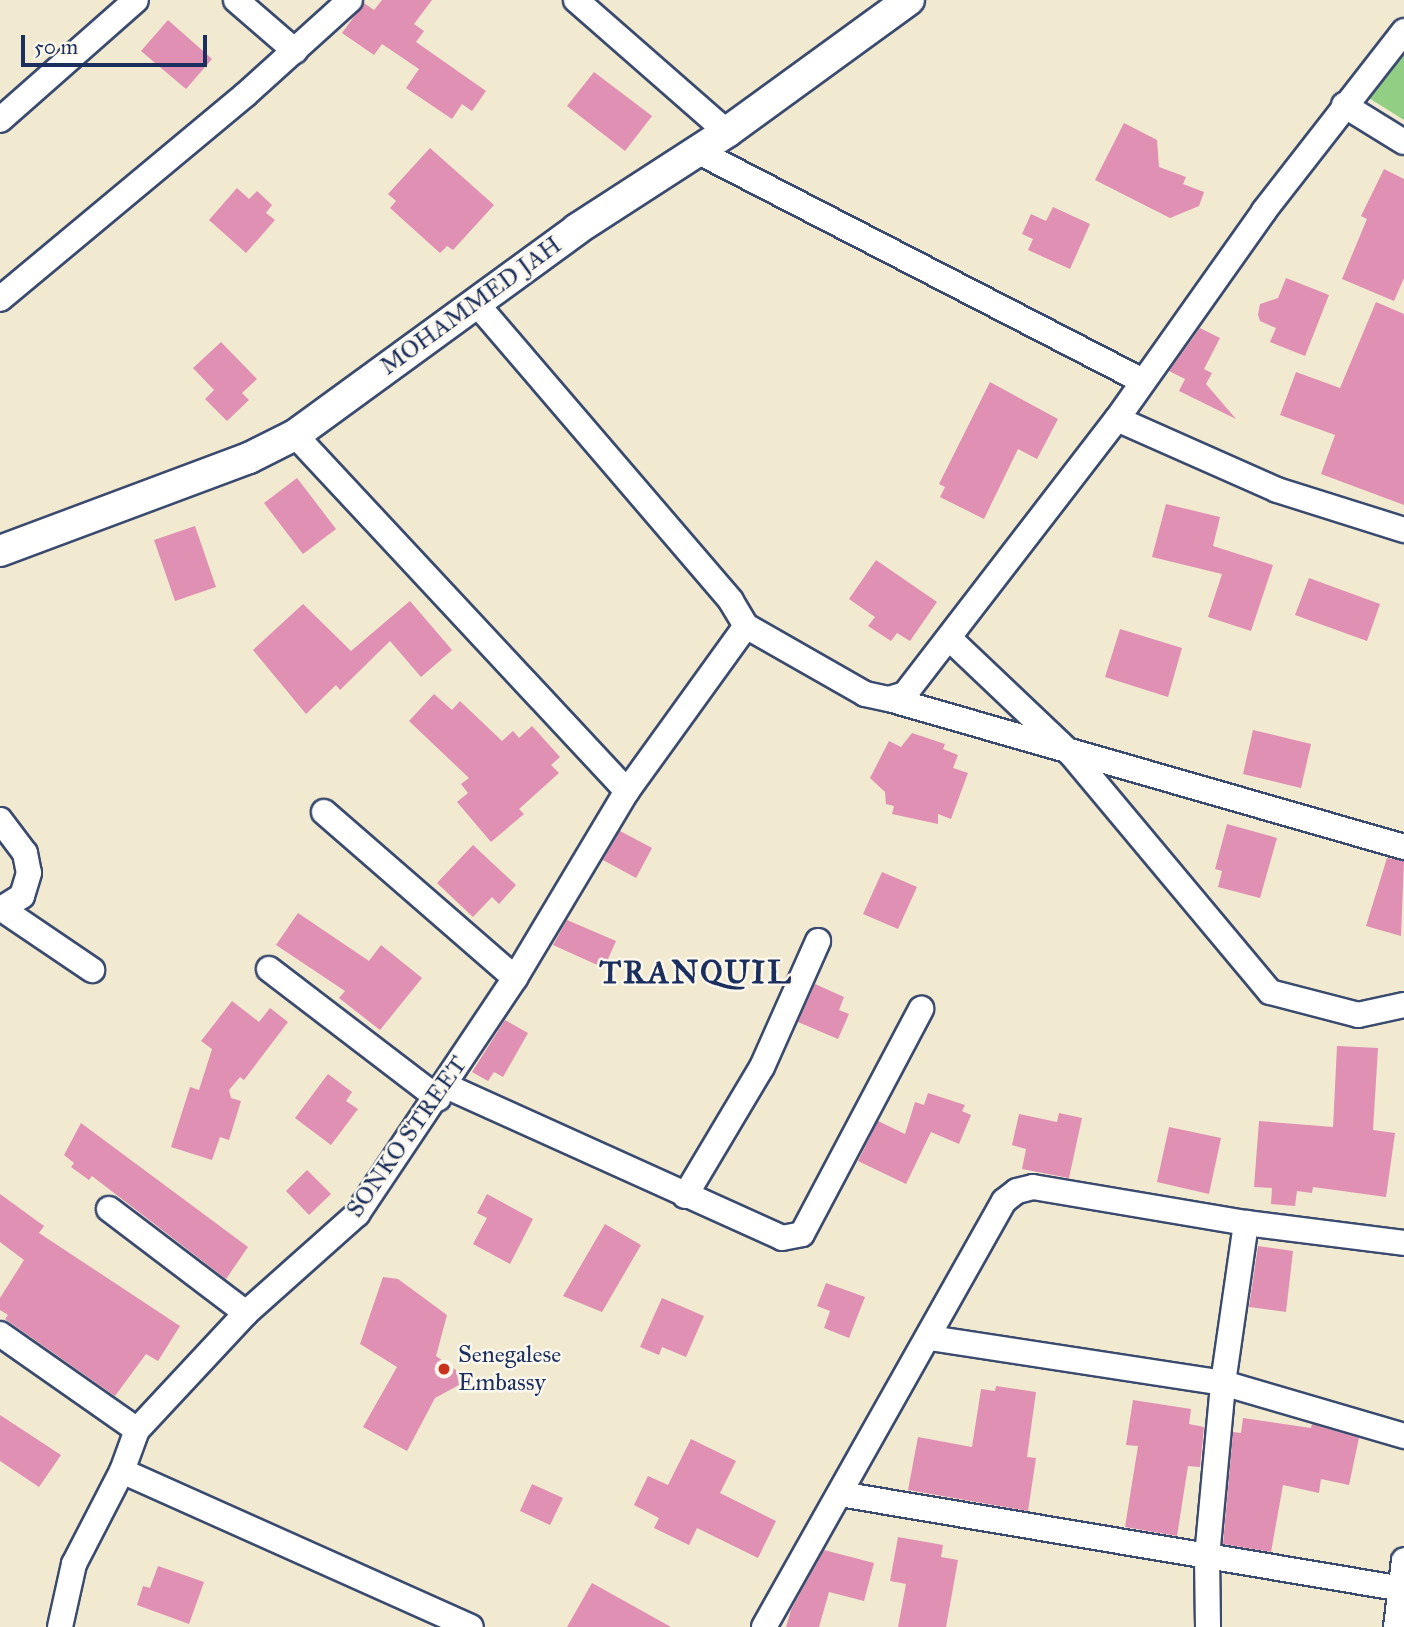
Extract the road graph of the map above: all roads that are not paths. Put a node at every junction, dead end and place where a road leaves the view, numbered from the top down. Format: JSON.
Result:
{"nodes":[{"id":1,"x":136,"y":0,"type":"edge"},
{"id":2,"x":236,"y":0,"type":"edge"},
{"id":3,"x":350,"y":0,"type":"edge"},
{"id":4,"x":576,"y":0,"type":"edge"},
{"id":5,"x":909,"y":0,"type":"edge"},
{"id":6,"x":1404,"y":30,"type":"edge"},
{"id":7,"x":295,"y":51,"type":"junction"},
{"id":8,"x":1344,"y":105,"type":"junction"},
{"id":9,"x":0,"y":120,"type":"edge"},
{"id":10,"x":727,"y":132,"type":"junction"},
{"id":11,"x":1404,"y":142,"type":"edge"},
{"id":12,"x":697,"y":151,"type":"junction"},
{"id":13,"x":0,"y":299,"type":"edge"},
{"id":14,"x":476,"y":303,"type":"junction"},
{"id":15,"x":1140,"y":380,"type":"junction"},
{"id":16,"x":1117,"y":419,"type":"junction"},
{"id":17,"x":295,"y":435,"type":"junction"},
{"id":18,"x":1404,"y":530,"type":"edge"},
{"id":19,"x":0,"y":551,"type":"edge"},
{"id":20,"x":746,"y":626,"type":"junction"},
{"id":21,"x":950,"y":639,"type":"junction"},
{"id":22,"x":889,"y":699,"type":"junction"},
{"id":23,"x":1067,"y":750,"type":"junction"},
{"id":24,"x":627,"y":791,"type":"junction"},
{"id":25,"x":324,"y":812,"type":"dead end"},
{"id":26,"x":0,"y":820,"type":"edge"},
{"id":27,"x":1404,"y":847,"type":"edge"},
{"id":28,"x":1,"y":909,"type":"edge"},
{"id":29,"x":818,"y":941,"type":"dead end"},
{"id":30,"x":269,"y":969,"type":"dead end"},
{"id":31,"x":92,"y":970,"type":"dead end"},
{"id":32,"x":515,"y":978,"type":"junction"},
{"id":33,"x":1404,"y":1005,"type":"edge"},
{"id":34,"x":921,"y":1009,"type":"dead end"},
{"id":35,"x":442,"y":1092,"type":"junction"},
{"id":36,"x":685,"y":1196,"type":"junction"},
{"id":37,"x":109,"y":1209,"type":"dead end"},
{"id":38,"x":1247,"y":1223,"type":"junction"},
{"id":39,"x":1404,"y":1243,"type":"edge"},
{"id":40,"x":246,"y":1313,"type":"junction"},
{"id":41,"x":0,"y":1334,"type":"edge"},
{"id":42,"x":930,"y":1338,"type":"junction"},
{"id":43,"x":1223,"y":1383,"type":"junction"},
{"id":44,"x":137,"y":1430,"type":"junction"},
{"id":45,"x":1404,"y":1436,"type":"edge"},
{"id":46,"x":122,"y":1471,"type":"junction"},
{"id":47,"x":840,"y":1494,"type":"junction"},
{"id":48,"x":1208,"y":1557,"type":"junction"},
{"id":49,"x":1404,"y":1560,"type":"edge"},
{"id":50,"x":1403,"y":1590,"type":"edge"},
{"id":51,"x":60,"y":1627,"type":"edge"},
{"id":52,"x":471,"y":1627,"type":"edge"},
{"id":53,"x":764,"y":1627,"type":"edge"},
{"id":54,"x":1208,"y":1627,"type":"edge"},
{"id":55,"x":1396,"y":1627,"type":"edge"}],
"edges":[{"from":1,"to":9,"type":"street"},
{"from":2,"to":7,"type":"street"},
{"from":3,"to":7,"type":"street"},
{"from":4,"to":10,"type":"street"},
{"from":5,"to":10,"type":"street","name":"MOHAMMED JAH"},
{"from":6,"to":8,"type":"street"},
{"from":7,"to":13,"type":"street"},
{"from":8,"to":11,"type":"street"},
{"from":8,"to":15,"type":"street"},
{"from":10,"to":12,"type":"street","name":"MOHAMMED JAH"},
{"from":12,"to":14,"type":"street","name":"MOHAMMED JAH"},
{"from":12,"to":15,"type":"street"},
{"from":14,"to":17,"type":"street","name":"MOHAMMED JAH"},
{"from":14,"to":20,"type":"street"},
{"from":15,"to":16,"type":"street"},
{"from":16,"to":18,"type":"street"},
{"from":16,"to":21,"type":"street"},
{"from":17,"to":19,"type":"street","name":"MOHAMMED JAH"},
{"from":17,"to":24,"type":"street"},
{"from":20,"to":22,"type":"street"},
{"from":20,"to":24,"type":"street","name":"SONKO STREET"},
{"from":21,"to":22,"type":"street"},
{"from":21,"to":23,"type":"street"},
{"from":22,"to":23,"type":"street"},
{"from":23,"to":27,"type":"street"},
{"from":23,"to":33,"type":"street"},
{"from":24,"to":32,"type":"street","name":"SONKO STREET"},
{"from":25,"to":32,"type":"street"},
{"from":26,"to":28,"type":"street"},
{"from":28,"to":31,"type":"street"},
{"from":29,"to":36,"type":"street"},
{"from":30,"to":35,"type":"street"},
{"from":32,"to":35,"type":"street","name":"SONKO STREET"},
{"from":34,"to":36,"type":"street"},
{"from":35,"to":36,"type":"street"},
{"from":35,"to":40,"type":"street","name":"SONKO STREET"},
{"from":37,"to":40,"type":"street"},
{"from":38,"to":39,"type":"street"},
{"from":38,"to":42,"type":"street"},
{"from":38,"to":43,"type":"street"},
{"from":40,"to":44,"type":"street","name":"SONKO STREET"},
{"from":41,"to":44,"type":"street"},
{"from":42,"to":43,"type":"street"},
{"from":42,"to":47,"type":"street"},
{"from":43,"to":45,"type":"street"},
{"from":43,"to":48,"type":"street"},
{"from":44,"to":46,"type":"street","name":"SONKO STREET"},
{"from":46,"to":51,"type":"street","name":"SONKO STREET"},
{"from":46,"to":52,"type":"street"},
{"from":47,"to":48,"type":"street"},
{"from":47,"to":53,"type":"street"},
{"from":48,"to":50,"type":"street"},
{"from":48,"to":54,"type":"street"},
{"from":49,"to":50,"type":"street"},
{"from":50,"to":55,"type":"street"}]}
